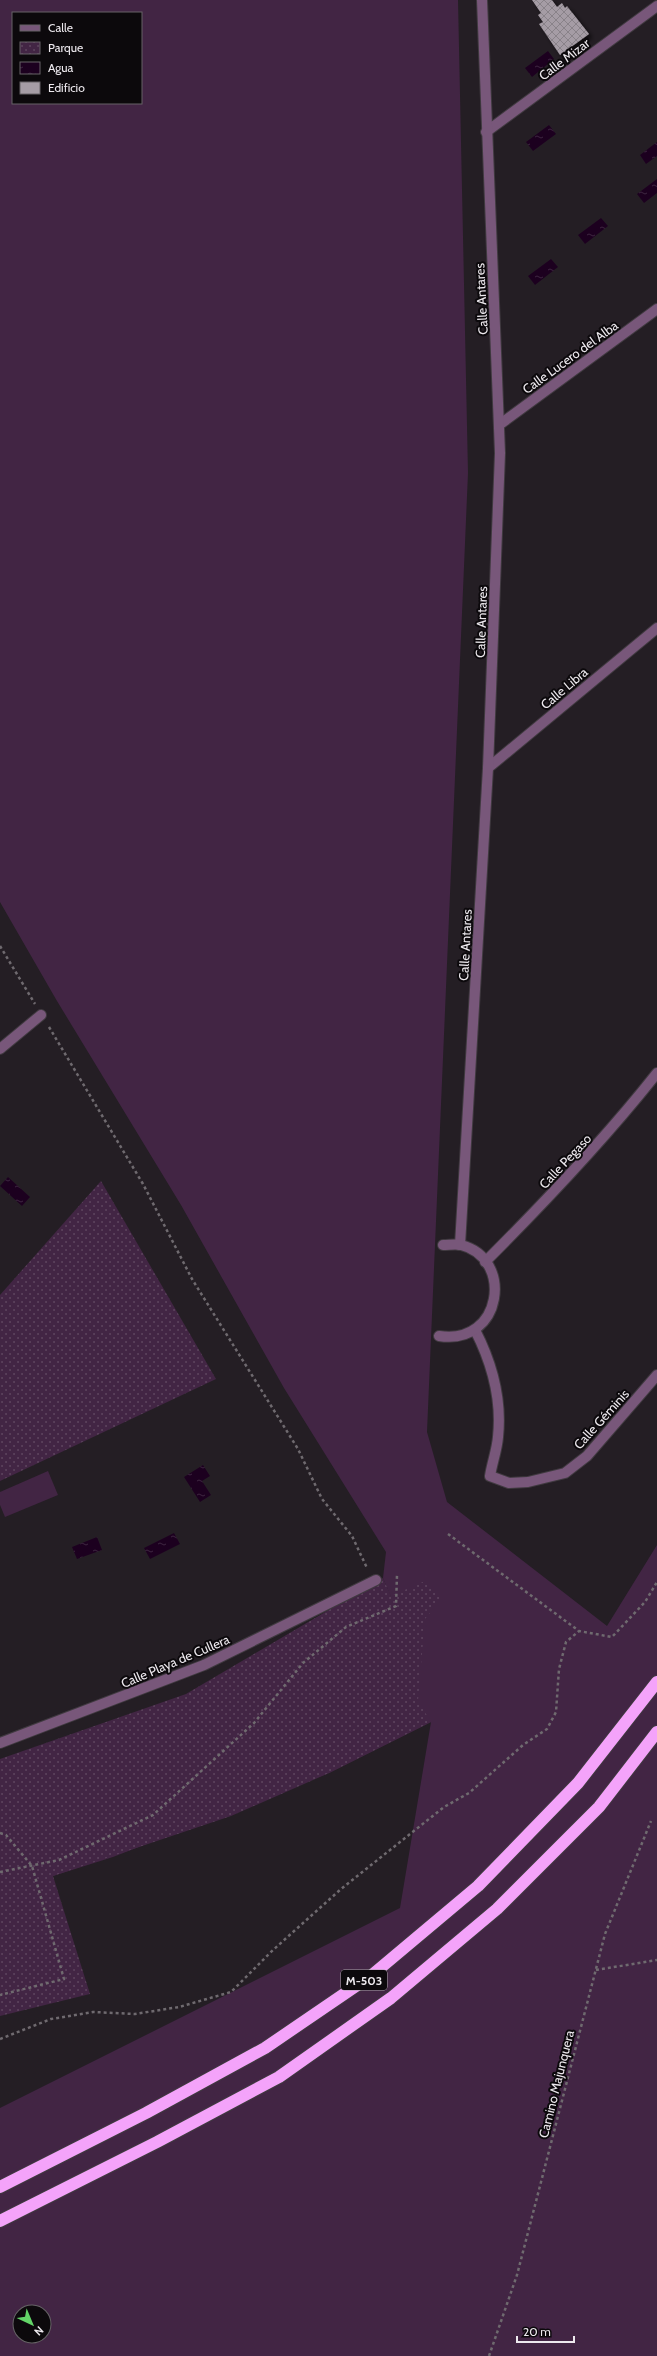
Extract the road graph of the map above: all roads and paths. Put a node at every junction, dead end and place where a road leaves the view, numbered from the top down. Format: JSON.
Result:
{"nodes":[{"id":1,"x":482,"y":0,"type":"edge"},
{"id":2,"x":657,"y":6,"type":"edge"},
{"id":3,"x":486,"y":132,"type":"junction"},
{"id":4,"x":657,"y":309,"type":"edge"},
{"id":5,"x":499,"y":425,"type":"junction"},
{"id":6,"x":657,"y":628,"type":"edge"},
{"id":7,"x":488,"y":768,"type":"junction"},
{"id":8,"x":0,"y":946,"type":"edge"},
{"id":9,"x":41,"y":1014,"type":"junction"},
{"id":10,"x":0,"y":1049,"type":"edge"},
{"id":11,"x":657,"y":1073,"type":"edge"},
{"id":12,"x":443,"y":1245,"type":"dead end"},
{"id":13,"x":460,"y":1245,"type":"junction"},
{"id":14,"x":485,"y":1262,"type":"junction"},
{"id":15,"x":476,"y":1330,"type":"junction"},
{"id":16,"x":439,"y":1336,"type":"dead end"},
{"id":17,"x":657,"y":1375,"type":"edge"},
{"id":18,"x":448,"y":1534,"type":"dead end"},
{"id":19,"x":397,"y":1575,"type":"dead end"},
{"id":20,"x":372,"y":1576,"type":"joint"},
{"id":21,"x":657,"y":1582,"type":"edge"},
{"id":22,"x":579,"y":1631,"type":"junction"},
{"id":23,"x":657,"y":1682,"type":"edge"},
{"id":24,"x":657,"y":1732,"type":"edge"},
{"id":25,"x":0,"y":1743,"type":"edge"},
{"id":26,"x":650,"y":1821,"type":"dead end"},
{"id":27,"x":0,"y":1833,"type":"edge"},
{"id":28,"x":32,"y":1866,"type":"junction"},
{"id":29,"x":0,"y":1872,"type":"edge"},
{"id":30,"x":657,"y":1960,"type":"edge"},
{"id":31,"x":596,"y":1970,"type":"junction"},
{"id":32,"x":0,"y":1995,"type":"edge"},
{"id":33,"x":0,"y":2039,"type":"edge"},
{"id":34,"x":0,"y":2187,"type":"edge"},
{"id":35,"x":0,"y":2221,"type":"edge"},
{"id":36,"x":489,"y":2356,"type":"edge"}],
"edges":[{"from":1,"to":3,"type":"street","name":"Calle Antares"},
{"from":2,"to":3,"type":"street","name":"Calle Mizar"},
{"from":3,"to":5,"type":"street","name":"Calle Antares"},
{"from":4,"to":5,"type":"street","name":"Calle Lucero del Alba"},
{"from":5,"to":7,"type":"street","name":"Calle Antares"},
{"from":6,"to":7,"type":"street","name":"Calle Libra"},
{"from":7,"to":13,"type":"street","name":"Calle Antares"},
{"from":8,"to":9,"type":"path"},
{"from":9,"to":10,"type":"street"},
{"from":9,"to":20,"type":"path"},
{"from":11,"to":14,"type":"street","name":"Calle Pegaso"},
{"from":12,"to":13,"type":"street"},
{"from":13,"to":14,"type":"street"},
{"from":14,"to":15,"type":"street"},
{"from":15,"to":16,"type":"street"},
{"from":15,"to":17,"type":"street","name":"Calle Géminis"},
{"from":18,"to":22,"type":"path"},
{"from":19,"to":28,"type":"path"},
{"from":20,"to":25,"type":"street","name":"Calle Playa de Cullera"},
{"from":21,"to":22,"type":"path"},
{"from":22,"to":33,"type":"path"},
{"from":23,"to":34,"type":"highway","number":"M-503"},
{"from":24,"to":35,"type":"highway","number":"M-503"},
{"from":26,"to":31,"type":"path","name":"Camino Majunquera"},
{"from":27,"to":28,"type":"path"},
{"from":28,"to":29,"type":"path"},
{"from":28,"to":32,"type":"path"},
{"from":30,"to":31,"type":"path"},
{"from":31,"to":36,"type":"path","name":"Camino Majunquera"}]}
